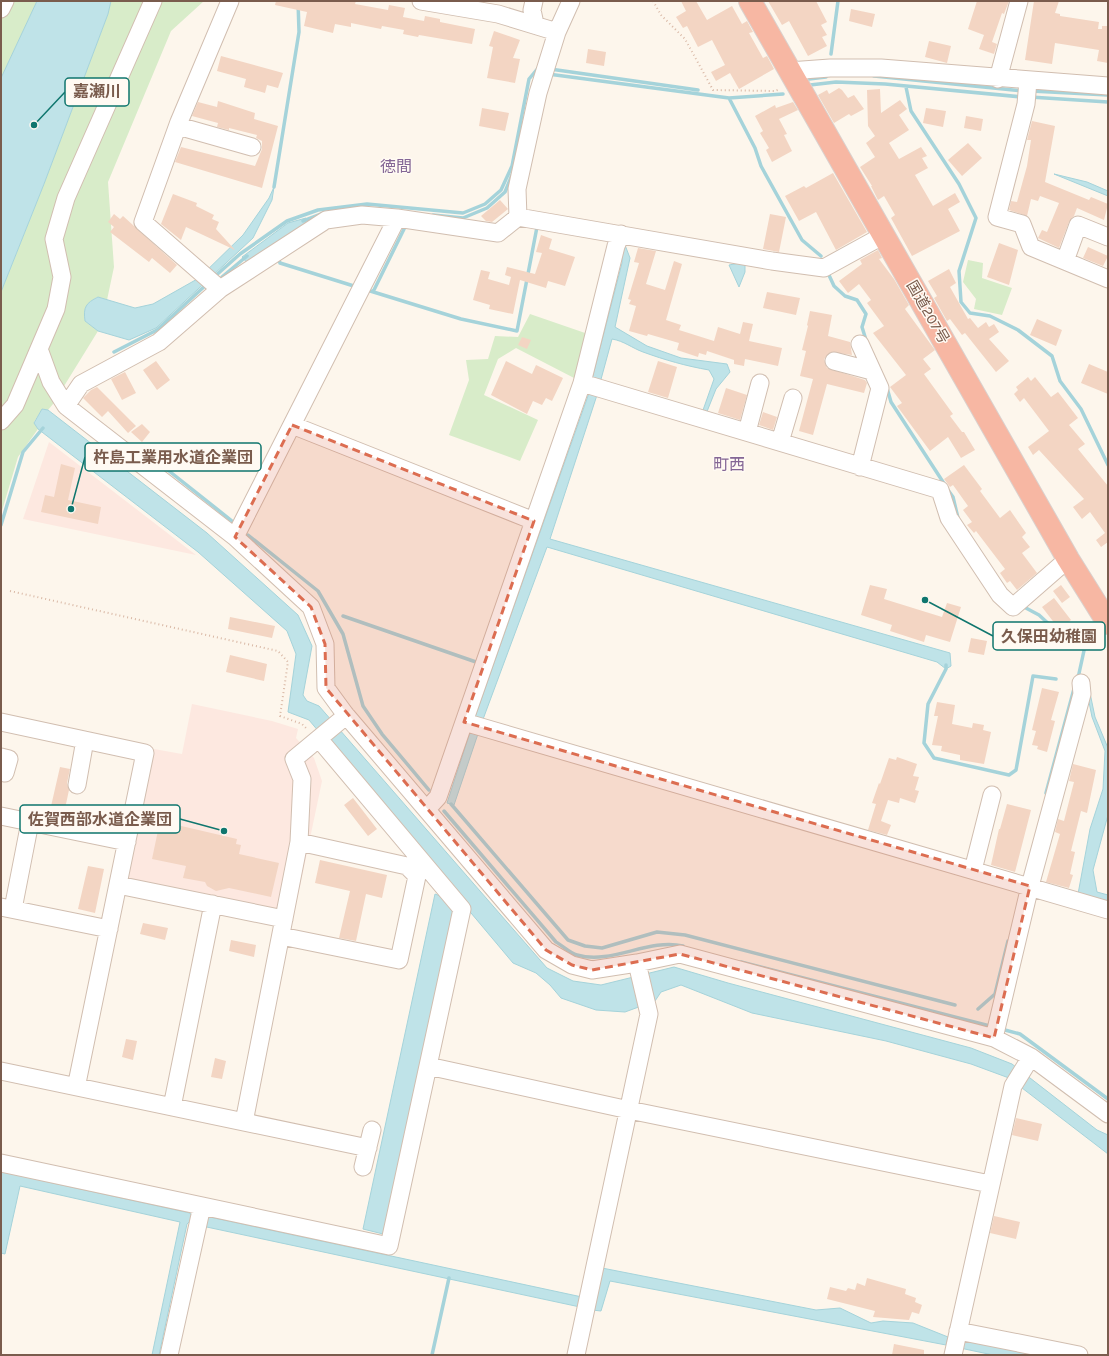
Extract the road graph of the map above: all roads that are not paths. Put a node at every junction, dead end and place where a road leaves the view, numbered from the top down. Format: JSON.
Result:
{"nodes":[{"id":1,"x":5,"y":1,"type":"edge"},
{"id":2,"x":153,"y":1,"type":"edge"},
{"id":3,"x":230,"y":1,"type":"edge"},
{"id":4,"x":421,"y":1,"type":"edge"},
{"id":5,"x":534,"y":1,"type":"edge"},
{"id":6,"x":571,"y":1,"type":"edge"},
{"id":7,"x":750,"y":1,"type":"edge"},
{"id":8,"x":1019,"y":1,"type":"edge"},
{"id":9,"x":1,"y":9,"type":"edge"},
{"id":10,"x":535,"y":24,"type":"junction"},
{"id":11,"x":557,"y":32,"type":"junction"},
{"id":12,"x":793,"y":77,"type":"junction"},
{"id":13,"x":998,"y":79,"type":"junction"},
{"id":14,"x":1028,"y":81,"type":"junction"},
{"id":15,"x":1108,"y":86,"type":"edge"},
{"id":16,"x":178,"y":126,"type":"junction"},
{"id":17,"x":252,"y":147,"type":"dead end"},
{"id":18,"x":518,"y":217,"type":"junction"},
{"id":19,"x":406,"y":220,"type":"junction"},
{"id":20,"x":884,"y":235,"type":"junction"},
{"id":21,"x":1108,"y":237,"type":"edge"},
{"id":22,"x":619,"y":240,"type":"junction"},
{"id":23,"x":1065,"y":261,"type":"junction"},
{"id":24,"x":1108,"y":279,"type":"edge"},
{"id":25,"x":216,"y":286,"type":"junction"},
{"id":26,"x":860,"y":344,"type":"dead end"},
{"id":27,"x":39,"y":349,"type":"junction"},
{"id":28,"x":834,"y":361,"type":"dead end"},
{"id":29,"x":872,"y":371,"type":"junction"},
{"id":30,"x":760,"y":383,"type":"dead end"},
{"id":31,"x":591,"y":386,"type":"junction"},
{"id":32,"x":793,"y":398,"type":"dead end"},
{"id":33,"x":66,"y":406,"type":"junction"},
{"id":34,"x":1,"y":421,"type":"edge"},
{"id":35,"x":292,"y":425,"type":"junction"},
{"id":36,"x":746,"y":432,"type":"junction"},
{"id":37,"x":780,"y":442,"type":"junction"},
{"id":38,"x":860,"y":467,"type":"junction"},
{"id":39,"x":534,"y":521,"type":"junction"},
{"id":40,"x":235,"y":538,"type":"junction"},
{"id":41,"x":1068,"y":559,"type":"junction"},
{"id":42,"x":1108,"y":623,"type":"edge"},
{"id":43,"x":1081,"y":683,"type":"dead end"},
{"id":44,"x":343,"y":717,"type":"junction"},
{"id":45,"x":1,"y":722,"type":"edge"},
{"id":46,"x":472,"y":725,"type":"junction"},
{"id":47,"x":85,"y":740,"type":"junction"},
{"id":48,"x":315,"y":742,"type":"junction"},
{"id":49,"x":77,"y":785,"type":"dead end"},
{"id":50,"x":992,"y":795,"type":"dead end"},
{"id":51,"x":427,"y":809,"type":"junction"},
{"id":52,"x":1,"y":816,"type":"edge"},
{"id":53,"x":30,"y":822,"type":"junction"},
{"id":54,"x":127,"y":842,"type":"junction"},
{"id":55,"x":299,"y":842,"type":"junction"},
{"id":56,"x":973,"y":870,"type":"junction"},
{"id":57,"x":118,"y":885,"type":"junction"},
{"id":58,"x":1030,"y":886,"type":"junction"},
{"id":59,"x":213,"y":904,"type":"junction"},
{"id":60,"x":7,"y":908,"type":"edge"},
{"id":61,"x":1108,"y":910,"type":"edge"},
{"id":62,"x":284,"y":918,"type":"junction"},
{"id":63,"x":109,"y":929,"type":"junction"},
{"id":64,"x":281,"y":936,"type":"junction"},
{"id":65,"x":637,"y":964,"type":"junction"},
{"id":66,"x":994,"y":1038,"type":"junction"},
{"id":67,"x":1028,"y":1062,"type":"junction"},
{"id":68,"x":428,"y":1066,"type":"junction"},
{"id":69,"x":1,"y":1071,"type":"edge"},
{"id":70,"x":78,"y":1083,"type":"dead end"},
{"id":71,"x":172,"y":1107,"type":"junction"},
{"id":72,"x":629,"y":1110,"type":"junction"},
{"id":73,"x":1108,"y":1114,"type":"edge"},
{"id":74,"x":244,"y":1122,"type":"junction"},
{"id":75,"x":372,"y":1130,"type":"dead end"},
{"id":76,"x":368,"y":1148,"type":"junction"},
{"id":77,"x":1,"y":1163,"type":"edge"},
{"id":78,"x":363,"y":1168,"type":"dead end"},
{"id":79,"x":990,"y":1184,"type":"junction"},
{"id":80,"x":202,"y":1206,"type":"junction"},
{"id":81,"x":956,"y":1343,"type":"edge"},
{"id":82,"x":169,"y":1355,"type":"edge"},
{"id":83,"x":576,"y":1355,"type":"edge"},
{"id":84,"x":1079,"y":1355,"type":"edge"}],
"edges":[{"from":1,"to":9,"type":"street"},
{"from":2,"to":27,"type":"street"},
{"from":3,"to":16,"type":"street"},
{"from":4,"to":10,"type":"street"},
{"from":5,"to":10,"type":"street"},
{"from":6,"to":11,"type":"street"},
{"from":7,"to":12,"type":"highway","name":"国道207号"},
{"from":8,"to":13,"type":"street"},
{"from":10,"to":11,"type":"street"},
{"from":11,"to":18,"type":"street"},
{"from":12,"to":13,"type":"street"},
{"from":12,"to":20,"type":"highway","name":"国道207号"},
{"from":13,"to":14,"type":"street"},
{"from":14,"to":15,"type":"street"},
{"from":14,"to":23,"type":"street"},
{"from":16,"to":17,"type":"street"},
{"from":16,"to":25,"type":"street"},
{"from":18,"to":19,"type":"street"},
{"from":18,"to":22,"type":"street"},
{"from":19,"to":25,"type":"street"},
{"from":19,"to":35,"type":"street"},
{"from":20,"to":22,"type":"street"},
{"from":20,"to":41,"type":"highway","name":"国道207号"},
{"from":21,"to":23,"type":"street"},
{"from":22,"to":31,"type":"street"},
{"from":23,"to":24,"type":"street"},
{"from":25,"to":33,"type":"street"},
{"from":26,"to":29,"type":"street"},
{"from":27,"to":33,"type":"street"},
{"from":27,"to":34,"type":"street"},
{"from":28,"to":29,"type":"street"},
{"from":29,"to":38,"type":"street"},
{"from":30,"to":36,"type":"street"},
{"from":31,"to":36,"type":"street"},
{"from":31,"to":39,"type":"street"},
{"from":32,"to":37,"type":"street"},
{"from":33,"to":40,"type":"street"},
{"from":35,"to":39,"type":"street"},
{"from":35,"to":40,"type":"street"},
{"from":36,"to":37,"type":"street"},
{"from":37,"to":38,"type":"street"},
{"from":38,"to":41,"type":"street"},
{"from":39,"to":46,"type":"street"},
{"from":40,"to":44,"type":"street"},
{"from":41,"to":42,"type":"highway","name":"国道207号"},
{"from":43,"to":58,"type":"street"},
{"from":44,"to":48,"type":"street"},
{"from":44,"to":51,"type":"street"},
{"from":45,"to":47,"type":"street"},
{"from":46,"to":51,"type":"street"},
{"from":46,"to":56,"type":"street"},
{"from":47,"to":49,"type":"street"},
{"from":47,"to":54,"type":"street"},
{"from":48,"to":55,"type":"street"},
{"from":48,"to":68,"type":"street"},
{"from":50,"to":56,"type":"street"},
{"from":51,"to":65,"type":"street"},
{"from":52,"to":53,"type":"street"},
{"from":53,"to":54,"type":"street"},
{"from":53,"to":60,"type":"street"},
{"from":54,"to":57,"type":"street"},
{"from":55,"to":62,"type":"street"},
{"from":55,"to":64,"type":"street"},
{"from":56,"to":58,"type":"street"},
{"from":57,"to":59,"type":"street"},
{"from":57,"to":63,"type":"street"},
{"from":58,"to":61,"type":"street"},
{"from":58,"to":66,"type":"street"},
{"from":59,"to":62,"type":"street"},
{"from":59,"to":71,"type":"street"},
{"from":60,"to":63,"type":"street"},
{"from":62,"to":64,"type":"street"},
{"from":63,"to":70,"type":"street"},
{"from":64,"to":74,"type":"street"},
{"from":65,"to":66,"type":"street"},
{"from":65,"to":72,"type":"street"},
{"from":66,"to":67,"type":"street"},
{"from":67,"to":73,"type":"street"},
{"from":67,"to":79,"type":"street"},
{"from":68,"to":72,"type":"street"},
{"from":68,"to":80,"type":"street"},
{"from":69,"to":71,"type":"street"},
{"from":71,"to":74,"type":"street"},
{"from":72,"to":79,"type":"street"},
{"from":72,"to":83,"type":"street"},
{"from":74,"to":76,"type":"street"},
{"from":75,"to":76,"type":"street"},
{"from":76,"to":78,"type":"street"},
{"from":77,"to":80,"type":"street"},
{"from":79,"to":81,"type":"street"},
{"from":80,"to":82,"type":"street"},
{"from":81,"to":84,"type":"street"}]}
